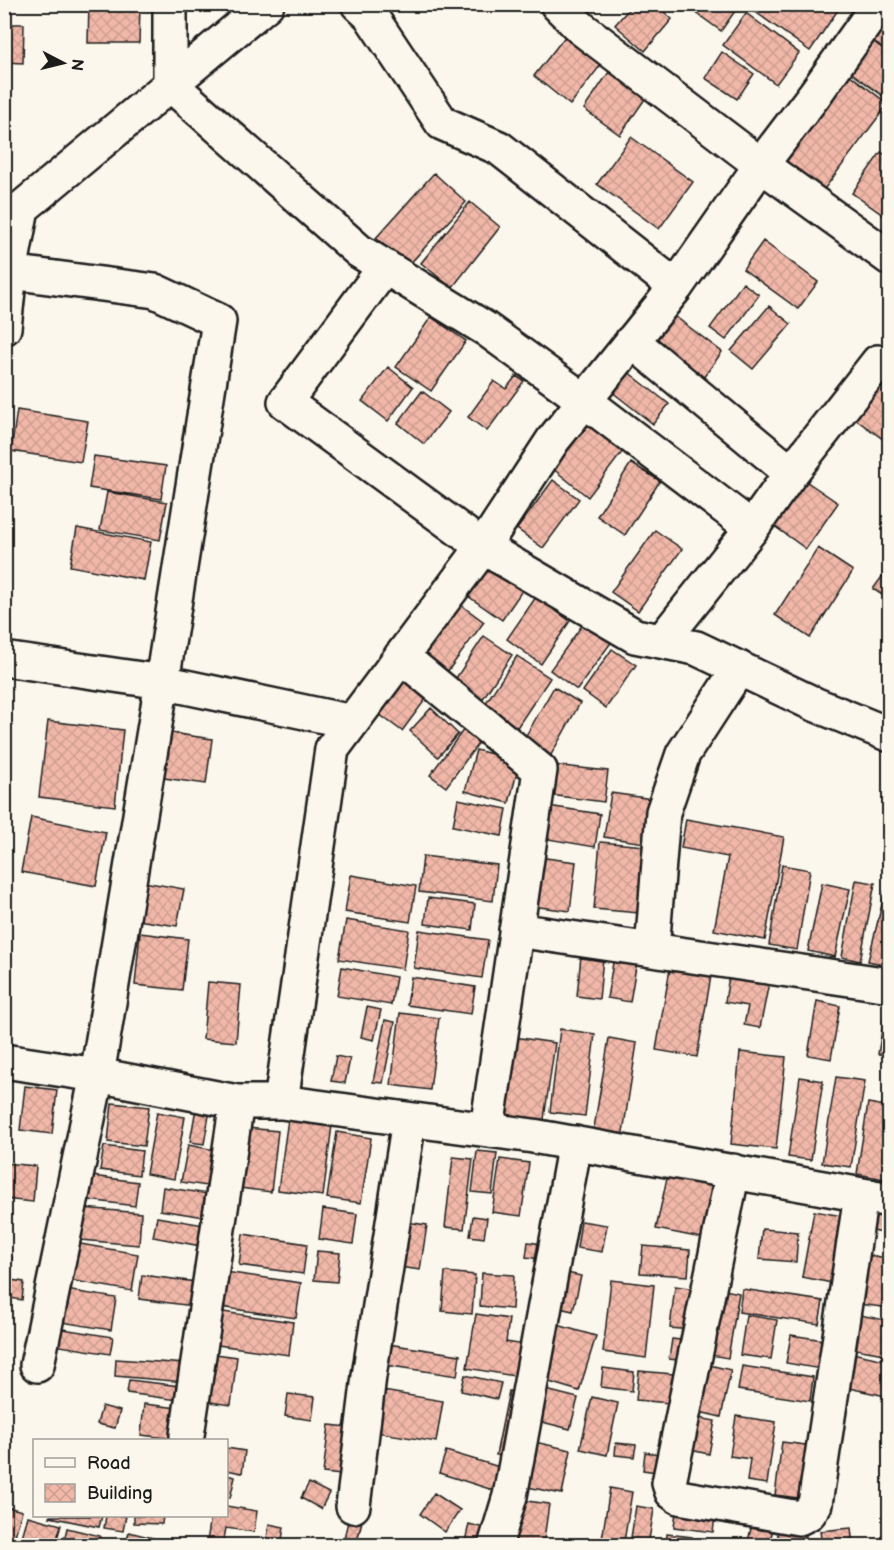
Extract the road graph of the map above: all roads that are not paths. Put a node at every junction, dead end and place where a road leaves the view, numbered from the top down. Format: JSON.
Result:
{"nodes":[{"id":1,"x":170,"y":4,"type":"edge"},
{"id":2,"x":267,"y":4,"type":"edge"},
{"id":3,"x":358,"y":4,"type":"edge"},
{"id":4,"x":557,"y":4,"type":"edge"},
{"id":5,"x":879,"y":4,"type":"edge"},
{"id":6,"x":170,"y":84,"type":"junction"},
{"id":7,"x":761,"y":165,"type":"junction"},
{"id":8,"x":13,"y":214,"type":"edge"},
{"id":9,"x":890,"y":258,"type":"edge"},
{"id":10,"x":385,"y":267,"type":"junction"},
{"id":11,"x":10,"y":272,"type":"junction"},
{"id":12,"x":675,"y":286,"type":"junction"},
{"id":13,"x":4,"y":328,"type":"edge"},
{"id":14,"x":632,"y":340,"type":"junction"},
{"id":15,"x":890,"y":369,"type":"edge"},
{"id":16,"x":585,"y":401,"type":"junction"},
{"id":17,"x":791,"y":473,"type":"junction"},
{"id":18,"x":752,"y":528,"type":"junction"},
{"id":19,"x":483,"y":547,"type":"junction"},
{"id":20,"x":662,"y":641,"type":"junction"},
{"id":21,"x":401,"y":656,"type":"junction"},
{"id":22,"x":4,"y":659,"type":"edge"},
{"id":23,"x":739,"y":668,"type":"junction"},
{"id":24,"x":162,"y":682,"type":"junction"},
{"id":25,"x":352,"y":722,"type":"junction"},
{"id":26,"x":890,"y":735,"type":"edge"},
{"id":27,"x":516,"y":930,"type":"junction"},
{"id":28,"x":652,"y":950,"type":"junction"},
{"id":29,"x":890,"y":985,"type":"edge"},
{"id":30,"x":4,"y":1061,"type":"edge"},
{"id":31,"x":97,"y":1075,"type":"junction"},
{"id":32,"x":237,"y":1102,"type":"junction"},
{"id":33,"x":281,"y":1102,"type":"junction"},
{"id":34,"x":409,"y":1120,"type":"junction"},
{"id":35,"x":487,"y":1130,"type":"junction"},
{"id":36,"x":575,"y":1143,"type":"junction"},
{"id":37,"x":733,"y":1171,"type":"junction"},
{"id":38,"x":875,"y":1197,"type":"edge"},
{"id":39,"x":37,"y":1365,"type":"dead end"},
{"id":40,"x":187,"y":1435,"type":"dead end"},
{"id":41,"x":353,"y":1506,"type":"dead end"},
{"id":42,"x":495,"y":1545,"type":"edge"}],
"edges":[{"from":1,"to":6,"type":"street"},
{"from":2,"to":6,"type":"street"},
{"from":3,"to":12,"type":"street"},
{"from":4,"to":7,"type":"street"},
{"from":5,"to":7,"type":"street"},
{"from":6,"to":8,"type":"street"},
{"from":6,"to":10,"type":"street"},
{"from":7,"to":9,"type":"street"},
{"from":7,"to":12,"type":"street"},
{"from":8,"to":11,"type":"street"},
{"from":10,"to":16,"type":"street"},
{"from":10,"to":19,"type":"street"},
{"from":11,"to":13,"type":"street"},
{"from":11,"to":24,"type":"street"},
{"from":12,"to":14,"type":"street"},
{"from":14,"to":16,"type":"street"},
{"from":14,"to":17,"type":"street"},
{"from":15,"to":17,"type":"street"},
{"from":16,"to":18,"type":"street"},
{"from":16,"to":19,"type":"street"},
{"from":17,"to":18,"type":"street"},
{"from":18,"to":20,"type":"street"},
{"from":19,"to":20,"type":"street"},
{"from":19,"to":21,"type":"street"},
{"from":20,"to":23,"type":"street"},
{"from":21,"to":25,"type":"street"},
{"from":21,"to":27,"type":"street"},
{"from":22,"to":24,"type":"street"},
{"from":23,"to":26,"type":"street"},
{"from":23,"to":28,"type":"street"},
{"from":24,"to":25,"type":"street"},
{"from":24,"to":31,"type":"street"},
{"from":25,"to":33,"type":"street"},
{"from":27,"to":28,"type":"street"},
{"from":27,"to":35,"type":"street"},
{"from":28,"to":29,"type":"street"},
{"from":30,"to":31,"type":"street"},
{"from":31,"to":32,"type":"street"},
{"from":31,"to":39,"type":"street"},
{"from":32,"to":33,"type":"street"},
{"from":32,"to":40,"type":"street"},
{"from":33,"to":34,"type":"street"},
{"from":34,"to":35,"type":"street"},
{"from":34,"to":41,"type":"street"},
{"from":35,"to":36,"type":"street"},
{"from":36,"to":37,"type":"street"},
{"from":36,"to":42,"type":"street"},
{"from":37,"to":38,"type":"street"},
{"from":37,"to":38,"type":"street"}]}
